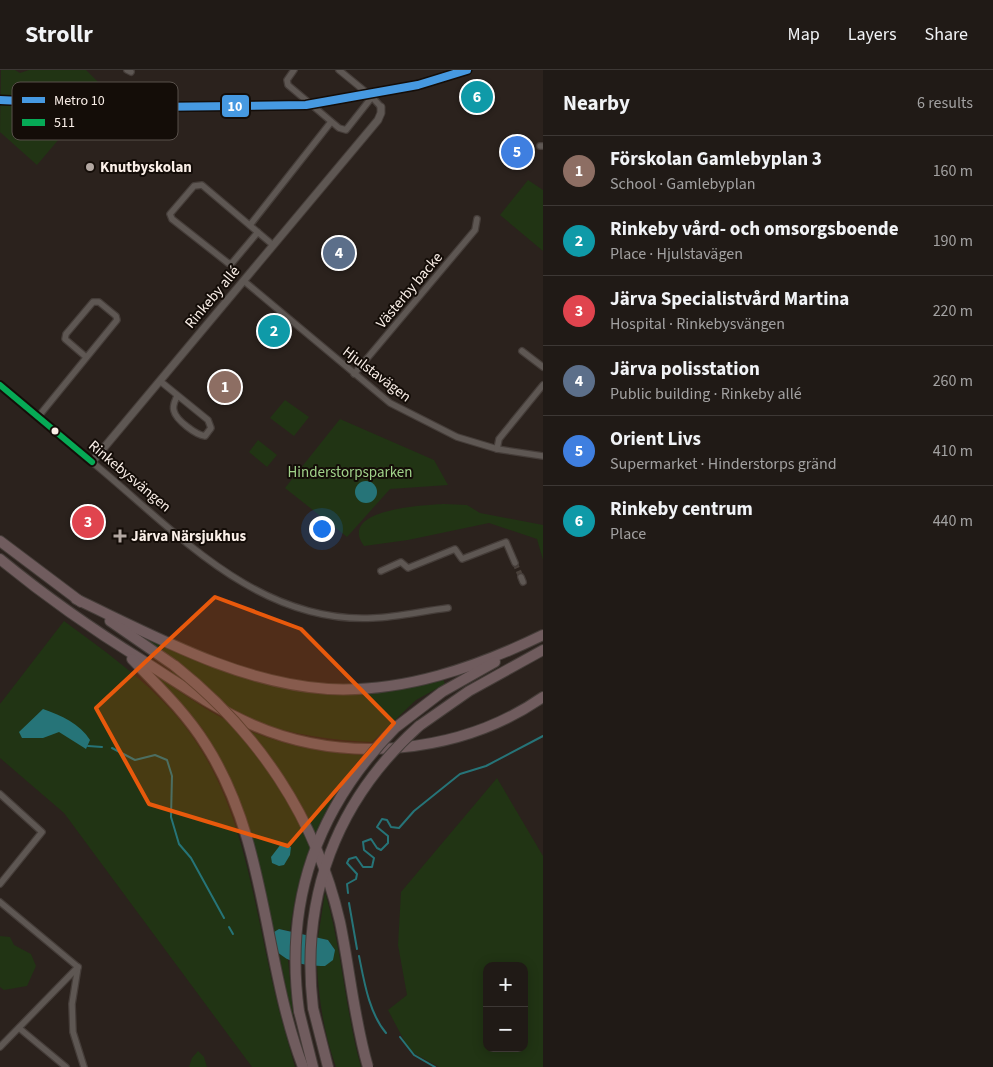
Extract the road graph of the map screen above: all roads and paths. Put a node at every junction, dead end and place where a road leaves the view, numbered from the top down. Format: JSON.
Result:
{"nodes":[{"id":1,"x":294,"y":70,"type":"edge"},
{"id":2,"x":338,"y":70,"type":"edge"},
{"id":3,"x":372,"y":97,"type":"junction"},
{"id":4,"x":381,"y":107,"type":"joint"},
{"id":5,"x":331,"y":122,"type":"junction"},
{"id":6,"x":477,"y":219,"type":"dead end"},
{"id":7,"x":250,"y":225,"type":"junction"},
{"id":8,"x":258,"y":232,"type":"junction"},
{"id":9,"x":273,"y":245,"type":"junction"},
{"id":10,"x":244,"y":281,"type":"junction"},
{"id":11,"x":522,"y":351,"type":"dead end"},
{"id":12,"x":86,"y":357,"type":"junction"},
{"id":13,"x":543,"y":367,"type":"edge"},
{"id":14,"x":354,"y":374,"type":"junction"},
{"id":15,"x":160,"y":381,"type":"junction"},
{"id":16,"x":0,"y":385,"type":"edge"},
{"id":17,"x":543,"y":385,"type":"edge"},
{"id":18,"x":177,"y":396,"type":"junction"},
{"id":19,"x":38,"y":417,"type":"junction"},
{"id":20,"x":497,"y":449,"type":"junction"},
{"id":21,"x":543,"y":456,"type":"edge"},
{"id":22,"x":92,"y":462,"type":"junction"},
{"id":23,"x":0,"y":541,"type":"edge"},
{"id":24,"x":0,"y":559,"type":"edge"},
{"id":25,"x":515,"y":563,"type":"tunnel mouth"},
{"id":26,"x":380,"y":571,"type":"dead end"},
{"id":27,"x":76,"y":599,"type":"junction"},
{"id":28,"x":448,"y":608,"type":"dead end"},
{"id":29,"x":540,"y":636,"type":"edge"},
{"id":30,"x":120,"y":646,"type":"junction"},
{"id":31,"x":543,"y":650,"type":"edge"},
{"id":32,"x":543,"y":697,"type":"edge"},
{"id":33,"x":0,"y":794,"type":"edge"},
{"id":34,"x":0,"y":884,"type":"edge"},
{"id":35,"x":0,"y":902,"type":"edge"},
{"id":36,"x":78,"y":967,"type":"junction"},
{"id":37,"x":19,"y":1028,"type":"junction"},
{"id":38,"x":0,"y":1047,"type":"edge"},
{"id":39,"x":66,"y":1067,"type":"edge"},
{"id":40,"x":84,"y":1067,"type":"edge"},
{"id":41,"x":303,"y":1067,"type":"edge"},
{"id":42,"x":312,"y":1067,"type":"edge"},
{"id":43,"x":328,"y":1067,"type":"edge"},
{"id":44,"x":368,"y":1067,"type":"edge"}],
"edges":[{"from":1,"to":5,"type":"street"},
{"from":2,"to":3,"type":"street"},
{"from":3,"to":4,"type":"street"},
{"from":3,"to":5,"type":"street"},
{"from":4,"to":9,"type":"street","name":"Rinkeby allé"},
{"from":5,"to":7,"type":"street"},
{"from":6,"to":14,"type":"street","name":"Västerby backe"},
{"from":7,"to":8,"type":"street"},
{"from":7,"to":8,"type":"street"},
{"from":8,"to":9,"type":"street"},
{"from":9,"to":10,"type":"street","name":"Rinkeby allé"},
{"from":10,"to":14,"type":"street","name":"Hjulstavägen"},
{"from":10,"to":15,"type":"street","name":"Rinkeby allé"},
{"from":11,"to":13,"type":"street"},
{"from":12,"to":12,"type":"street"},
{"from":12,"to":19,"type":"street"},
{"from":14,"to":20,"type":"street","name":"Hjulstavägen"},
{"from":15,"to":18,"type":"street"},
{"from":15,"to":22,"type":"street","name":"Rinkeby allé"},
{"from":16,"to":19,"type":"street","name":"Rinkebysvängen"},
{"from":17,"to":20,"type":"street"},
{"from":18,"to":18,"type":"street"},
{"from":19,"to":22,"type":"street","name":"Rinkebysvängen"},
{"from":20,"to":21,"type":"street","name":"Hjulstavägen"},
{"from":22,"to":28,"type":"street","name":"Rinkebysvängen"},
{"from":23,"to":27,"type":"highway"},
{"from":24,"to":30,"type":"highway"},
{"from":25,"to":26,"type":"street"},
{"from":27,"to":29,"type":"highway"},
{"from":27,"to":44,"type":"highway","bridge":true},
{"from":29,"to":42,"type":"highway","bridge":true},
{"from":30,"to":32,"type":"highway"},
{"from":30,"to":41,"type":"highway"},
{"from":31,"to":43,"type":"highway","bridge":true},
{"from":33,"to":34,"type":"street"},
{"from":35,"to":36,"type":"street"},
{"from":36,"to":37,"type":"street"},
{"from":36,"to":40,"type":"street"},
{"from":37,"to":38,"type":"street"},
{"from":37,"to":39,"type":"street"}]}
